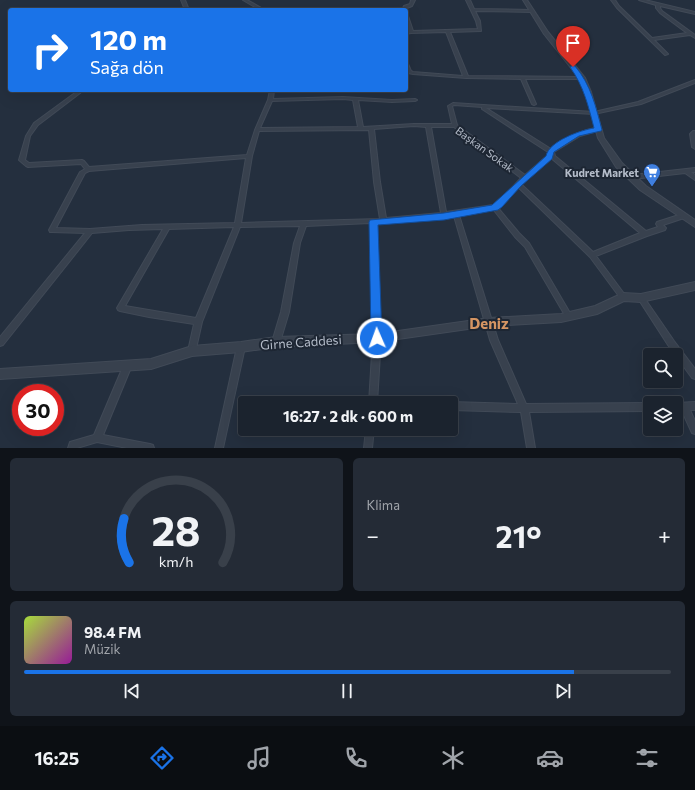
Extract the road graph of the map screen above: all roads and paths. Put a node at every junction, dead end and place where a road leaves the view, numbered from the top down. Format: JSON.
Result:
{"nodes":[{"id":1,"x":245,"y":0,"type":"edge"},
{"id":2,"x":413,"y":0,"type":"edge"},
{"id":3,"x":468,"y":0,"type":"edge"},
{"id":4,"x":525,"y":0,"type":"edge"},
{"id":5,"x":613,"y":0,"type":"edge"},
{"id":6,"x":641,"y":0,"type":"edge"},
{"id":7,"x":658,"y":4,"type":"junction"},
{"id":8,"x":259,"y":8,"type":"edge"},
{"id":9,"x":405,"y":8,"type":"edge"},
{"id":10,"x":472,"y":10,"type":"junction"},
{"id":11,"x":532,"y":11,"type":"junction"},
{"id":12,"x":695,"y":13,"type":"edge"},
{"id":13,"x":408,"y":22,"type":"edge"},
{"id":14,"x":411,"y":32,"type":"junction"},
{"id":15,"x":448,"y":32,"type":"junction"},
{"id":16,"x":408,"y":33,"type":"edge"},
{"id":17,"x":690,"y":34,"type":"junction"},
{"id":18,"x":695,"y":37,"type":"edge"},
{"id":19,"x":651,"y":39,"type":"junction"},
{"id":20,"x":666,"y":54,"type":"dead end"},
{"id":21,"x":408,"y":69,"type":"edge"},
{"id":22,"x":466,"y":77,"type":"junction"},
{"id":23,"x":522,"y":77,"type":"junction"},
{"id":24,"x":582,"y":78,"type":"junction"},
{"id":25,"x":695,"y":81,"type":"edge"},
{"id":26,"x":79,"y":92,"type":"edge"},
{"id":27,"x":272,"y":92,"type":"edge"},
{"id":28,"x":355,"y":99,"type":"junction"},
{"id":29,"x":270,"y":100,"type":"junction"},
{"id":30,"x":414,"y":100,"type":"dead end"},
{"id":31,"x":534,"y":104,"type":"dead end"},
{"id":32,"x":483,"y":107,"type":"junction"},
{"id":33,"x":594,"y":113,"type":"junction"},
{"id":34,"x":428,"y":126,"type":"junction"},
{"id":35,"x":455,"y":126,"type":"junction"},
{"id":36,"x":361,"y":128,"type":"junction"},
{"id":37,"x":371,"y":128,"type":"junction"},
{"id":38,"x":257,"y":130,"type":"junction"},
{"id":39,"x":599,"y":130,"type":"junction"},
{"id":40,"x":695,"y":132,"type":"edge"},
{"id":41,"x":695,"y":147,"type":"edge"},
{"id":42,"x":551,"y":151,"type":"junction"},
{"id":43,"x":249,"y":156,"type":"junction"},
{"id":44,"x":88,"y":168,"type":"junction"},
{"id":45,"x":695,"y":170,"type":"edge"},
{"id":46,"x":687,"y":172,"type":"junction"},
{"id":47,"x":633,"y":177,"type":"junction"},
{"id":48,"x":525,"y":178,"type":"junction"},
{"id":49,"x":695,"y":178,"type":"edge"},
{"id":50,"x":518,"y":184,"type":"junction"},
{"id":51,"x":494,"y":207,"type":"junction"},
{"id":52,"x":456,"y":214,"type":"junction"},
{"id":53,"x":444,"y":216,"type":"junction"},
{"id":54,"x":682,"y":216,"type":"junction"},
{"id":55,"x":383,"y":221,"type":"junction"},
{"id":56,"x":374,"y":222,"type":"junction"},
{"id":57,"x":695,"y":224,"type":"edge"},
{"id":58,"x":238,"y":225,"type":"junction"},
{"id":59,"x":303,"y":225,"type":"junction"},
{"id":60,"x":167,"y":227,"type":"junction"},
{"id":61,"x":90,"y":231,"type":"junction"},
{"id":62,"x":645,"y":234,"type":"junction"},
{"id":63,"x":592,"y":255,"type":"junction"},
{"id":64,"x":695,"y":286,"type":"edge"},
{"id":65,"x":623,"y":297,"type":"junction"},
{"id":66,"x":642,"y":298,"type":"junction"},
{"id":67,"x":568,"y":315,"type":"junction"},
{"id":68,"x":198,"y":322,"type":"junction"},
{"id":69,"x":489,"y":322,"type":"junction"},
{"id":70,"x":377,"y":338,"type":"junction"},
{"id":71,"x":276,"y":342,"type":"junction"},
{"id":72,"x":0,"y":343,"type":"edge"},
{"id":73,"x":241,"y":347,"type":"junction"},
{"id":74,"x":192,"y":350,"type":"junction"},
{"id":75,"x":128,"y":366,"type":"junction"},
{"id":76,"x":0,"y":374,"type":"edge"},
{"id":77,"x":695,"y":375,"type":"edge"},
{"id":78,"x":373,"y":396,"type":"edge"},
{"id":79,"x":458,"y":406,"type":"edge"},
{"id":80,"x":695,"y":406,"type":"edge"},
{"id":81,"x":643,"y":407,"type":"edge"},
{"id":82,"x":683,"y":407,"type":"edge"},
{"id":83,"x":524,"y":408,"type":"junction"},
{"id":84,"x":683,"y":412,"type":"edge"},
{"id":85,"x":695,"y":430,"type":"edge"},
{"id":86,"x":369,"y":436,"type":"edge"},
{"id":87,"x":97,"y":438,"type":"junction"},
{"id":88,"x":72,"y":448,"type":"edge"},
{"id":89,"x":150,"y":448,"type":"edge"},
{"id":90,"x":219,"y":448,"type":"edge"},
{"id":91,"x":368,"y":448,"type":"edge"},
{"id":92,"x":531,"y":448,"type":"edge"}],
"edges":[{"from":1,"to":8,"type":"street"},
{"from":2,"to":9,"type":"street"},
{"from":3,"to":10,"type":"street"},
{"from":4,"to":11,"type":"street"},
{"from":5,"to":19,"type":"street"},
{"from":6,"to":7,"type":"street"},
{"from":7,"to":12,"type":"street"},
{"from":7,"to":17,"type":"street"},
{"from":10,"to":11,"type":"street"},
{"from":10,"to":15,"type":"street"},
{"from":11,"to":24,"type":"street"},
{"from":13,"to":14,"type":"street"},
{"from":14,"to":15,"type":"street"},
{"from":14,"to":16,"type":"street"},
{"from":15,"to":22,"type":"street"},
{"from":17,"to":18,"type":"street"},
{"from":17,"to":19,"type":"street"},
{"from":19,"to":20,"type":"street"},
{"from":21,"to":22,"type":"street"},
{"from":22,"to":23,"type":"street"},
{"from":23,"to":24,"type":"street"},
{"from":23,"to":31,"type":"street"},
{"from":24,"to":33,"type":"street"},
{"from":25,"to":33,"type":"street"},
{"from":26,"to":44,"type":"street"},
{"from":27,"to":29,"type":"street"},
{"from":28,"to":29,"type":"street"},
{"from":28,"to":30,"type":"street"},
{"from":28,"to":36,"type":"street"},
{"from":29,"to":38,"type":"street"},
{"from":32,"to":33,"type":"street"},
{"from":32,"to":35,"type":"street"},
{"from":32,"to":42,"type":"street"},
{"from":33,"to":39,"type":"street"},
{"from":34,"to":35,"type":"street","name":"Başkan Sokak"},
{"from":34,"to":37,"type":"street","name":"Başkan Sokak"},
{"from":34,"to":53,"type":"street"},
{"from":35,"to":48,"type":"street","name":"Başkan Sokak"},
{"from":36,"to":37,"type":"street","name":"Başkan Sokak"},
{"from":36,"to":38,"type":"street","name":"Başkan Sokak"},
{"from":37,"to":55,"type":"street"},
{"from":38,"to":43,"type":"street"},
{"from":39,"to":42,"type":"street"},
{"from":39,"to":47,"type":"street"},
{"from":40,"to":41,"type":"street"},
{"from":42,"to":48,"type":"street"},
{"from":42,"to":62,"type":"street"},
{"from":43,"to":44,"type":"street"},
{"from":43,"to":58,"type":"street"},
{"from":44,"to":61,"type":"street"},
{"from":45,"to":46,"type":"street"},
{"from":46,"to":47,"type":"street"},
{"from":46,"to":49,"type":"street"},
{"from":47,"to":54,"type":"street"},
{"from":48,"to":50,"type":"street"},
{"from":50,"to":51,"type":"street"},
{"from":50,"to":63,"type":"street"},
{"from":51,"to":52,"type":"street"},
{"from":51,"to":67,"type":"street"},
{"from":52,"to":53,"type":"street"},
{"from":52,"to":69,"type":"street"},
{"from":53,"to":55,"type":"street"},
{"from":54,"to":57,"type":"street"},
{"from":54,"to":62,"type":"street"},
{"from":55,"to":56,"type":"street"},
{"from":56,"to":59,"type":"street"},
{"from":56,"to":70,"type":"street"},
{"from":58,"to":59,"type":"street"},
{"from":58,"to":60,"type":"street"},
{"from":58,"to":68,"type":"street"},
{"from":59,"to":71,"type":"street"},
{"from":60,"to":61,"type":"street"},
{"from":60,"to":68,"type":"street"},
{"from":61,"to":72,"type":"street"},
{"from":62,"to":63,"type":"street"},
{"from":63,"to":65,"type":"street"},
{"from":64,"to":66,"type":"street","name":"Girne Caddesi"},
{"from":65,"to":66,"type":"street","name":"Girne Caddesi"},
{"from":65,"to":67,"type":"street","name":"Girne Caddesi"},
{"from":66,"to":77,"type":"street"},
{"from":67,"to":69,"type":"street","name":"Girne Caddesi"},
{"from":68,"to":74,"type":"street"},
{"from":69,"to":70,"type":"street","name":"Girne Caddesi"},
{"from":69,"to":83,"type":"street"},
{"from":70,"to":71,"type":"street","name":"Girne Caddesi"},
{"from":70,"to":78,"type":"street"},
{"from":71,"to":73,"type":"street","name":"Girne Caddesi"},
{"from":73,"to":74,"type":"street","name":"Girne Caddesi"},
{"from":73,"to":90,"type":"street"},
{"from":74,"to":75,"type":"street","name":"Girne Caddesi"},
{"from":75,"to":76,"type":"street","name":"Girne Caddesi"},
{"from":75,"to":87,"type":"street"},
{"from":79,"to":83,"type":"street"},
{"from":80,"to":82,"type":"street"},
{"from":81,"to":83,"type":"street"},
{"from":83,"to":92,"type":"street"},
{"from":84,"to":85,"type":"street"},
{"from":86,"to":91,"type":"street"},
{"from":87,"to":88,"type":"street"},
{"from":87,"to":89,"type":"street"}]}
